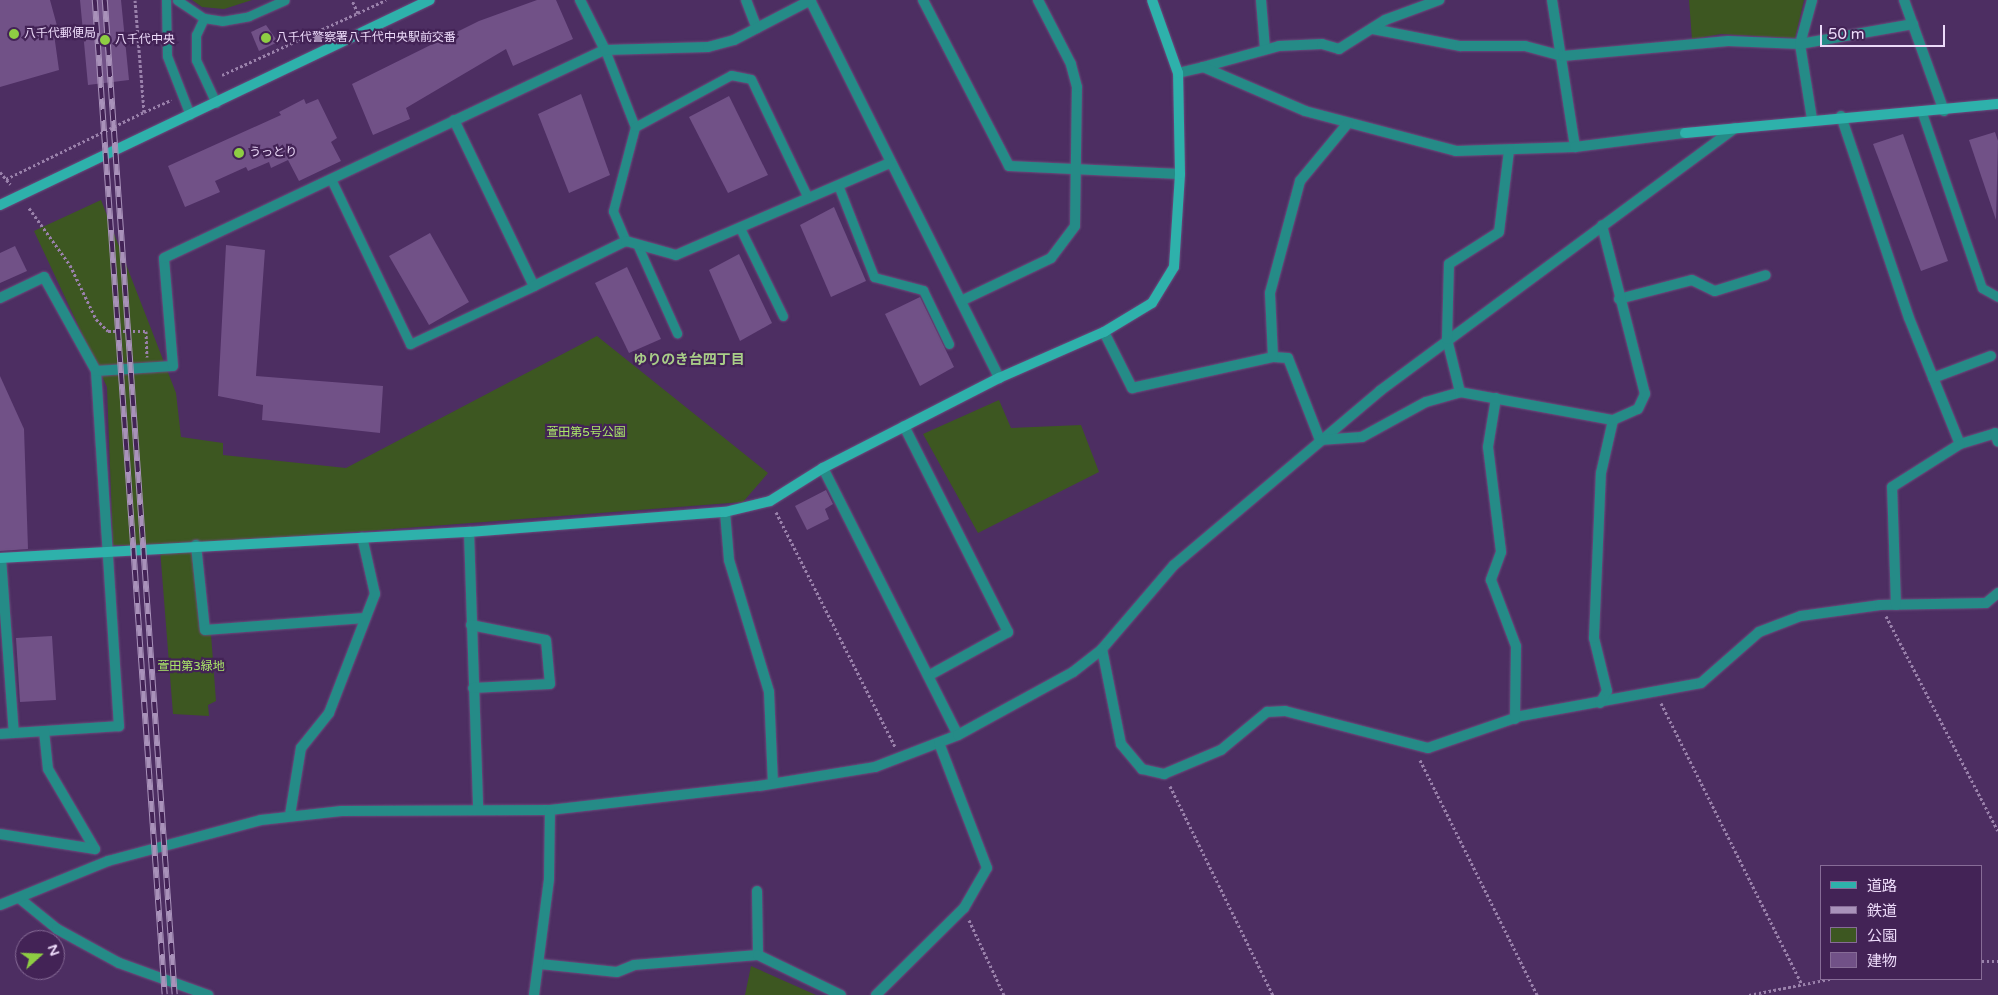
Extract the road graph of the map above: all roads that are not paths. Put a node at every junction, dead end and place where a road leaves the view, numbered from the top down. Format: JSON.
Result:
{"nodes":[{"id":1,"x":166,"y":0,"type":"edge"},
{"id":2,"x":177,"y":0,"type":"edge"},
{"id":3,"x":285,"y":0,"type":"edge"},
{"id":4,"x":430,"y":0,"type":"edge"},
{"id":5,"x":580,"y":0,"type":"edge"},
{"id":6,"x":746,"y":0,"type":"edge"},
{"id":7,"x":811,"y":0,"type":"edge"},
{"id":8,"x":924,"y":0,"type":"edge"},
{"id":9,"x":1038,"y":0,"type":"edge"},
{"id":10,"x":1152,"y":0,"type":"edge"},
{"id":11,"x":1261,"y":0,"type":"edge"},
{"id":12,"x":1411,"y":0,"type":"edge"},
{"id":13,"x":1439,"y":0,"type":"edge"},
{"id":14,"x":1552,"y":0,"type":"edge"},
{"id":15,"x":1812,"y":0,"type":"edge"},
{"id":16,"x":1904,"y":0,"type":"edge"},
{"id":17,"x":1411,"y":11,"type":"junction"},
{"id":18,"x":204,"y":18,"type":"junction"},
{"id":19,"x":1913,"y":24,"type":"junction"},
{"id":20,"x":757,"y":28,"type":"junction"},
{"id":21,"x":1373,"y":29,"type":"junction"},
{"id":22,"x":1800,"y":44,"type":"junction"},
{"id":23,"x":1265,"y":49,"type":"junction"},
{"id":24,"x":605,"y":50,"type":"junction"},
{"id":25,"x":1563,"y":56,"type":"junction"},
{"id":26,"x":1203,"y":67,"type":"junction"},
{"id":27,"x":1178,"y":73,"type":"junction"},
{"id":28,"x":216,"y":103,"type":"junction"},
{"id":29,"x":1998,"y":104,"type":"edge"},
{"id":30,"x":1921,"y":110,"type":"junction"},
{"id":31,"x":1944,"y":111,"type":"junction"},
{"id":32,"x":190,"y":115,"type":"junction"},
{"id":33,"x":1841,"y":116,"type":"junction"},
{"id":34,"x":1812,"y":119,"type":"junction"},
{"id":35,"x":454,"y":120,"type":"junction"},
{"id":36,"x":1348,"y":124,"type":"junction"},
{"id":37,"x":635,"y":127,"type":"junction"},
{"id":38,"x":1735,"y":128,"type":"junction"},
{"id":39,"x":1575,"y":147,"type":"junction"},
{"id":40,"x":1509,"y":150,"type":"junction"},
{"id":41,"x":890,"y":163,"type":"junction"},
{"id":42,"x":1077,"y":171,"type":"junction"},
{"id":43,"x":1180,"y":174,"type":"junction"},
{"id":44,"x":331,"y":179,"type":"junction"},
{"id":45,"x":838,"y":185,"type":"junction"},
{"id":46,"x":808,"y":198,"type":"junction"},
{"id":47,"x":0,"y":205,"type":"edge"},
{"id":48,"x":1602,"y":225,"type":"junction"},
{"id":49,"x":740,"y":228,"type":"junction"},
{"id":50,"x":626,"y":241,"type":"junction"},
{"id":51,"x":637,"y":244,"type":"junction"},
{"id":52,"x":1766,"y":276,"type":"dead end"},
{"id":53,"x":534,"y":286,"type":"junction"},
{"id":54,"x":1998,"y":297,"type":"edge"},
{"id":55,"x":0,"y":298,"type":"edge"},
{"id":56,"x":1620,"y":299,"type":"junction"},
{"id":57,"x":961,"y":301,"type":"junction"},
{"id":58,"x":783,"y":316,"type":"dead end"},
{"id":59,"x":1104,"y":332,"type":"junction"},
{"id":60,"x":677,"y":333,"type":"dead end"},
{"id":61,"x":1447,"y":339,"type":"junction"},
{"id":62,"x":949,"y":344,"type":"dead end"},
{"id":63,"x":1990,"y":356,"type":"dead end"},
{"id":64,"x":1273,"y":357,"type":"junction"},
{"id":65,"x":96,"y":371,"type":"junction"},
{"id":66,"x":999,"y":378,"type":"junction"},
{"id":67,"x":1933,"y":378,"type":"junction"},
{"id":68,"x":1460,"y":392,"type":"junction"},
{"id":69,"x":1496,"y":398,"type":"junction"},
{"id":70,"x":1613,"y":420,"type":"junction"},
{"id":71,"x":904,"y":426,"type":"junction"},
{"id":72,"x":1320,"y":440,"type":"junction"},
{"id":73,"x":1998,"y":442,"type":"edge"},
{"id":74,"x":1960,"y":444,"type":"junction"},
{"id":75,"x":823,"y":468,"type":"junction"},
{"id":76,"x":725,"y":512,"type":"junction"},
{"id":77,"x":468,"y":532,"type":"junction"},
{"id":78,"x":362,"y":537,"type":"junction"},
{"id":79,"x":196,"y":545,"type":"junction"},
{"id":80,"x":108,"y":549,"type":"junction"},
{"id":81,"x":1,"y":558,"type":"edge"},
{"id":82,"x":1998,"y":593,"type":"edge"},
{"id":83,"x":1896,"y":604,"type":"junction"},
{"id":84,"x":366,"y":618,"type":"junction"},
{"id":85,"x":471,"y":625,"type":"junction"},
{"id":86,"x":1102,"y":649,"type":"junction"},
{"id":87,"x":4,"y":651,"type":"edge"},
{"id":88,"x":928,"y":676,"type":"junction"},
{"id":89,"x":473,"y":688,"type":"junction"},
{"id":90,"x":1600,"y":703,"type":"junction"},
{"id":91,"x":1515,"y":719,"type":"junction"},
{"id":92,"x":44,"y":731,"type":"junction"},
{"id":93,"x":14,"y":733,"type":"junction"},
{"id":94,"x":0,"y":734,"type":"edge"},
{"id":95,"x":958,"y":735,"type":"junction"},
{"id":96,"x":939,"y":743,"type":"junction"},
{"id":97,"x":772,"y":783,"type":"junction"},
{"id":98,"x":478,"y":809,"type":"junction"},
{"id":99,"x":550,"y":810,"type":"junction"},
{"id":100,"x":290,"y":815,"type":"junction"},
{"id":101,"x":0,"y":834,"type":"edge"},
{"id":102,"x":757,"y":890,"type":"dead end"},
{"id":103,"x":19,"y":898,"type":"junction"},
{"id":104,"x":0,"y":905,"type":"edge"},
{"id":105,"x":758,"y":955,"type":"junction"},
{"id":106,"x":540,"y":964,"type":"junction"},
{"id":107,"x":208,"y":995,"type":"edge"},
{"id":108,"x":534,"y":995,"type":"edge"},
{"id":109,"x":840,"y":995,"type":"edge"},
{"id":110,"x":876,"y":995,"type":"edge"}],
"edges":[{"from":1,"to":32,"type":"lane"},
{"from":2,"to":18,"type":"lane"},
{"from":3,"to":18,"type":"lane"},
{"from":4,"to":28,"type":"street"},
{"from":5,"to":24,"type":"street"},
{"from":6,"to":20,"type":"street"},
{"from":7,"to":20,"type":"street"},
{"from":7,"to":41,"type":"street"},
{"from":8,"to":42,"type":"street"},
{"from":9,"to":42,"type":"street"},
{"from":10,"to":27,"type":"street"},
{"from":11,"to":23,"type":"street"},
{"from":12,"to":17,"type":"street"},
{"from":13,"to":17,"type":"street"},
{"from":14,"to":25,"type":"street"},
{"from":15,"to":22,"type":"street"},
{"from":16,"to":19,"type":"street"},
{"from":17,"to":21,"type":"street"},
{"from":18,"to":28,"type":"lane"},
{"from":19,"to":22,"type":"street"},
{"from":19,"to":31,"type":"street"},
{"from":20,"to":24,"type":"street"},
{"from":21,"to":23,"type":"street"},
{"from":21,"to":25,"type":"street"},
{"from":22,"to":25,"type":"street"},
{"from":22,"to":34,"type":"street"},
{"from":23,"to":26,"type":"street"},
{"from":24,"to":35,"type":"street"},
{"from":24,"to":37,"type":"lane"},
{"from":25,"to":39,"type":"street"},
{"from":26,"to":27,"type":"street"},
{"from":26,"to":36,"type":"street"},
{"from":27,"to":43,"type":"street"},
{"from":28,"to":32,"type":"street"},
{"from":29,"to":31,"type":"street"},
{"from":30,"to":31,"type":"street"},
{"from":30,"to":33,"type":"street"},
{"from":30,"to":54,"type":"lane"},
{"from":32,"to":47,"type":"street"},
{"from":33,"to":34,"type":"street"},
{"from":33,"to":67,"type":"street"},
{"from":34,"to":38,"type":"street"},
{"from":35,"to":44,"type":"street"},
{"from":35,"to":53,"type":"street"},
{"from":36,"to":40,"type":"street"},
{"from":36,"to":64,"type":"street"},
{"from":37,"to":46,"type":"lane"},
{"from":37,"to":50,"type":"lane"},
{"from":38,"to":39,"type":"street"},
{"from":38,"to":48,"type":"street"},
{"from":39,"to":40,"type":"street"},
{"from":40,"to":61,"type":"street"},
{"from":41,"to":45,"type":"street"},
{"from":41,"to":57,"type":"street"},
{"from":42,"to":43,"type":"street"},
{"from":42,"to":57,"type":"street"},
{"from":43,"to":59,"type":"street"},
{"from":44,"to":53,"type":"lane"},
{"from":44,"to":65,"type":"street"},
{"from":45,"to":46,"type":"street"},
{"from":45,"to":62,"type":"lane"},
{"from":46,"to":49,"type":"street"},
{"from":48,"to":56,"type":"street"},
{"from":48,"to":61,"type":"street"},
{"from":49,"to":51,"type":"street"},
{"from":49,"to":58,"type":"lane"},
{"from":50,"to":51,"type":"street"},
{"from":50,"to":53,"type":"street"},
{"from":51,"to":60,"type":"lane"},
{"from":52,"to":56,"type":"street"},
{"from":55,"to":65,"type":"street"},
{"from":56,"to":70,"type":"street"},
{"from":57,"to":66,"type":"street"},
{"from":59,"to":64,"type":"street"},
{"from":59,"to":66,"type":"street"},
{"from":61,"to":68,"type":"street"},
{"from":61,"to":72,"type":"street"},
{"from":63,"to":67,"type":"street"},
{"from":64,"to":72,"type":"street"},
{"from":65,"to":80,"type":"street"},
{"from":66,"to":71,"type":"street"},
{"from":67,"to":74,"type":"street"},
{"from":68,"to":69,"type":"street"},
{"from":68,"to":72,"type":"street"},
{"from":69,"to":70,"type":"street"},
{"from":69,"to":91,"type":"street"},
{"from":70,"to":90,"type":"street"},
{"from":71,"to":75,"type":"street"},
{"from":71,"to":88,"type":"street"},
{"from":72,"to":86,"type":"street"},
{"from":73,"to":74,"type":"street"},
{"from":74,"to":83,"type":"street"},
{"from":75,"to":76,"type":"street"},
{"from":75,"to":88,"type":"street"},
{"from":76,"to":77,"type":"street"},
{"from":76,"to":97,"type":"street"},
{"from":77,"to":78,"type":"street"},
{"from":77,"to":85,"type":"street"},
{"from":78,"to":79,"type":"street"},
{"from":78,"to":84,"type":"street"},
{"from":79,"to":80,"type":"street"},
{"from":79,"to":84,"type":"street"},
{"from":80,"to":81,"type":"street"},
{"from":80,"to":92,"type":"street"},
{"from":81,"to":87,"type":"street"},
{"from":82,"to":83,"type":"street"},
{"from":83,"to":90,"type":"street"},
{"from":84,"to":100,"type":"street"},
{"from":85,"to":89,"type":"street"},
{"from":85,"to":89,"type":"street"},
{"from":86,"to":91,"type":"street"},
{"from":86,"to":95,"type":"street"},
{"from":87,"to":93,"type":"street"},
{"from":88,"to":95,"type":"street"},
{"from":89,"to":98,"type":"street"},
{"from":90,"to":91,"type":"street"},
{"from":92,"to":93,"type":"street"},
{"from":92,"to":101,"type":"street"},
{"from":93,"to":94,"type":"street"},
{"from":95,"to":96,"type":"street"},
{"from":96,"to":97,"type":"street"},
{"from":96,"to":110,"type":"street"},
{"from":97,"to":99,"type":"street"},
{"from":98,"to":99,"type":"street"},
{"from":98,"to":100,"type":"street"},
{"from":99,"to":106,"type":"street"},
{"from":100,"to":103,"type":"street"},
{"from":102,"to":105,"type":"street"},
{"from":103,"to":104,"type":"street"},
{"from":103,"to":107,"type":"street"},
{"from":105,"to":106,"type":"street"},
{"from":105,"to":109,"type":"street"},
{"from":106,"to":108,"type":"street"}]}
